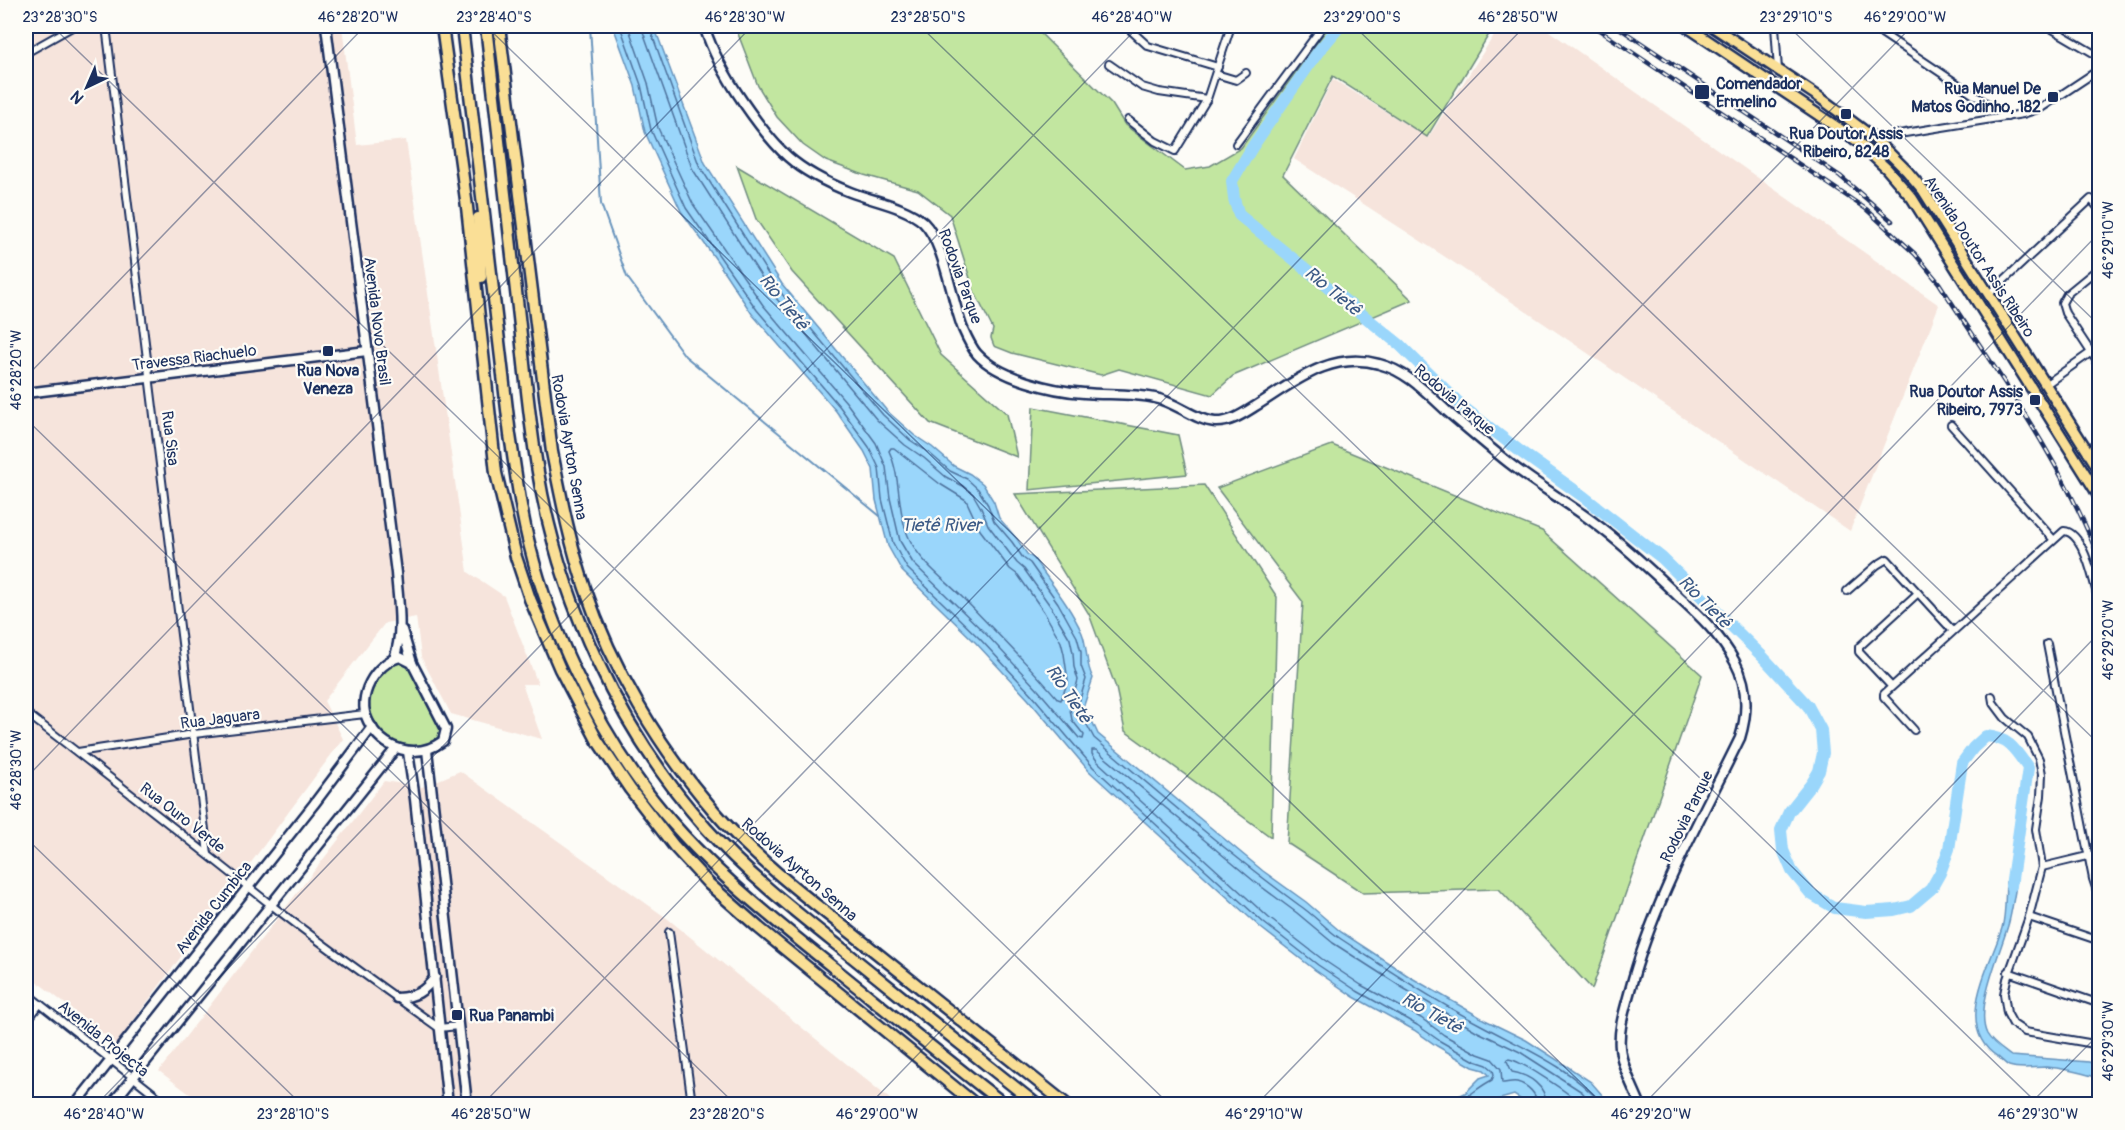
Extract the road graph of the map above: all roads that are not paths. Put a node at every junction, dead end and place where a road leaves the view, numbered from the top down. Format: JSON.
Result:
{"nodes":[{"id":1,"x":74,"y":26,"type":"edge"},
{"id":2,"x":106,"y":26,"type":"edge"},
{"id":3,"x":326,"y":26,"type":"edge"},
{"id":4,"x":442,"y":26,"type":"edge"},
{"id":5,"x":462,"y":26,"type":"edge"},
{"id":6,"x":486,"y":26,"type":"edge"},
{"id":7,"x":499,"y":26,"type":"edge"},
{"id":8,"x":704,"y":26,"type":"edge"},
{"id":9,"x":1126,"y":26,"type":"edge"},
{"id":10,"x":1231,"y":26,"type":"edge"},
{"id":11,"x":1323,"y":26,"type":"edge"},
{"id":12,"x":1686,"y":26,"type":"edge"},
{"id":13,"x":1712,"y":26,"type":"edge"},
{"id":14,"x":1775,"y":26,"type":"edge"},
{"id":15,"x":1871,"y":26,"type":"edge"},
{"id":16,"x":2047,"y":26,"type":"edge"},
{"id":17,"x":26,"y":53,"type":"edge"},
{"id":18,"x":2100,"y":57,"type":"edge"},
{"id":19,"x":1109,"y":64,"type":"dead end"},
{"id":20,"x":2100,"y":69,"type":"edge"},
{"id":21,"x":1217,"y":70,"type":"junction"},
{"id":22,"x":1778,"y":71,"type":"junction"},
{"id":23,"x":1246,"y":73,"type":"dead end"},
{"id":24,"x":1207,"y":99,"type":"junction"},
{"id":25,"x":471,"y":110,"type":"junction"},
{"id":26,"x":2007,"y":117,"type":"junction"},
{"id":27,"x":1128,"y":120,"type":"dead end"},
{"id":28,"x":1874,"y":138,"type":"junction"},
{"id":29,"x":1236,"y":144,"type":"dead end"},
{"id":30,"x":2100,"y":210,"type":"edge"},
{"id":31,"x":2100,"y":267,"type":"edge"},
{"id":32,"x":1987,"y":296,"type":"junction"},
{"id":33,"x":478,"y":312,"type":"junction"},
{"id":34,"x":2100,"y":346,"type":"edge"},
{"id":35,"x":367,"y":351,"type":"junction"},
{"id":36,"x":2091,"y":352,"type":"junction"},
{"id":37,"x":2100,"y":366,"type":"edge"},
{"id":38,"x":150,"y":378,"type":"junction"},
{"id":39,"x":2045,"y":385,"type":"junction"},
{"id":40,"x":26,"y":393,"type":"edge"},
{"id":41,"x":1951,"y":425,"type":"dead end"},
{"id":42,"x":2100,"y":471,"type":"edge"},
{"id":43,"x":2097,"y":487,"type":"edge"},
{"id":44,"x":2100,"y":499,"type":"edge"},
{"id":45,"x":2054,"y":539,"type":"junction"},
{"id":46,"x":1847,"y":591,"type":"dead end"},
{"id":47,"x":1918,"y":593,"type":"junction"},
{"id":48,"x":2100,"y":606,"type":"edge"},
{"id":49,"x":400,"y":621,"type":"junction"},
{"id":50,"x":1952,"y":630,"type":"junction"},
{"id":51,"x":2047,"y":644,"type":"dead end"},
{"id":52,"x":394,"y":659,"type":"junction"},
{"id":53,"x":412,"y":663,"type":"junction"},
{"id":54,"x":1890,"y":686,"type":"junction"},
{"id":55,"x":1992,"y":696,"type":"dead end"},
{"id":56,"x":26,"y":713,"type":"edge"},
{"id":57,"x":365,"y":714,"type":"junction"},
{"id":58,"x":372,"y":727,"type":"junction"},
{"id":59,"x":1914,"y":730,"type":"dead end"},
{"id":60,"x":194,"y":734,"type":"junction"},
{"id":61,"x":396,"y":748,"type":"junction"},
{"id":62,"x":427,"y":750,"type":"junction"},
{"id":63,"x":78,"y":752,"type":"junction"},
{"id":64,"x":408,"y":752,"type":"junction"},
{"id":65,"x":2100,"y":853,"type":"edge"},
{"id":66,"x":208,"y":854,"type":"junction"},
{"id":67,"x":2089,"y":856,"type":"junction"},
{"id":68,"x":2042,"y":867,"type":"junction"},
{"id":69,"x":249,"y":887,"type":"junction"},
{"id":70,"x":2100,"y":900,"type":"edge"},
{"id":71,"x":272,"y":905,"type":"junction"},
{"id":72,"x":2029,"y":917,"type":"junction"},
{"id":73,"x":669,"y":932,"type":"dead end"},
{"id":74,"x":2100,"y":941,"type":"edge"},
{"id":75,"x":2008,"y":972,"type":"junction"},
{"id":76,"x":435,"y":977,"type":"junction"},
{"id":77,"x":26,"y":993,"type":"edge"},
{"id":78,"x":397,"y":998,"type":"junction"},
{"id":79,"x":40,"y":1004,"type":"junction"},
{"id":80,"x":2100,"y":1004,"type":"edge"},
{"id":81,"x":26,"y":1022,"type":"edge"},
{"id":82,"x":458,"y":1026,"type":"junction"},
{"id":83,"x":439,"y":1028,"type":"junction"},
{"id":84,"x":2100,"y":1045,"type":"edge"},
{"id":85,"x":111,"y":1060,"type":"junction"},
{"id":86,"x":133,"y":1079,"type":"junction"},
{"id":87,"x":76,"y":1104,"type":"edge"},
{"id":88,"x":112,"y":1104,"type":"edge"},
{"id":89,"x":166,"y":1104,"type":"edge"},
{"id":90,"x":448,"y":1104,"type":"edge"},
{"id":91,"x":467,"y":1104,"type":"edge"},
{"id":92,"x":692,"y":1104,"type":"edge"},
{"id":93,"x":975,"y":1104,"type":"edge"},
{"id":94,"x":1004,"y":1104,"type":"edge"},
{"id":95,"x":1036,"y":1104,"type":"edge"},
{"id":96,"x":1066,"y":1104,"type":"edge"},
{"id":97,"x":1640,"y":1104,"type":"edge"}],
"edges":[{"from":1,"to":17,"type":"street"},
{"from":2,"to":38,"type":"street","name":"Rua Sisa"},
{"from":3,"to":35,"type":"street","name":"Avenida Novo Brasil"},
{"from":4,"to":33,"type":"highway"},
{"from":5,"to":25,"type":"highway"},
{"from":6,"to":95,"type":"highway","name":"Rodovia Ayrton Senna"},
{"from":7,"to":96,"type":"highway","name":"Rodovia Ayrton Senna"},
{"from":8,"to":97,"type":"street","name":"Rodovia Parque"},
{"from":9,"to":21,"type":"street"},
{"from":10,"to":21,"type":"street"},
{"from":11,"to":29,"type":"street"},
{"from":12,"to":43,"type":"main road","name":"Avenida Doutor Assis Ribeiro"},
{"from":13,"to":22,"type":"main road","name":"Avenida Doutor Assis Ribeiro"},
{"from":14,"to":22,"type":"street"},
{"from":15,"to":26,"type":"street"},
{"from":16,"to":18,"type":"street"},
{"from":19,"to":24,"type":"street"},
{"from":20,"to":26,"type":"street"},
{"from":21,"to":23,"type":"street"},
{"from":21,"to":24,"type":"street"},
{"from":22,"to":28,"type":"main road","name":"Avenida Doutor Assis Ribeiro"},
{"from":24,"to":27,"type":"street"},
{"from":25,"to":33,"type":"highway"},
{"from":25,"to":94,"type":"highway"},
{"from":26,"to":28,"type":"street"},
{"from":28,"to":32,"type":"main road","name":"Avenida Doutor Assis Ribeiro"},
{"from":30,"to":32,"type":"street"},
{"from":31,"to":36,"type":"street"},
{"from":32,"to":39,"type":"main road","name":"Avenida Doutor Assis Ribeiro"},
{"from":33,"to":93,"type":"highway"},
{"from":34,"to":36,"type":"street"},
{"from":35,"to":38,"type":"street","name":"Travessa Riachuelo"},
{"from":35,"to":49,"type":"street","name":"Avenida Novo Brasil"},
{"from":36,"to":37,"type":"street"},
{"from":36,"to":39,"type":"street"},
{"from":38,"to":40,"type":"street","name":"Travessa Riachuelo"},
{"from":38,"to":60,"type":"street","name":"Rua Sisa"},
{"from":39,"to":42,"type":"main road","name":"Avenida Doutor Assis Ribeiro"},
{"from":41,"to":45,"type":"street"},
{"from":43,"to":44,"type":"main road"},
{"from":45,"to":48,"type":"street"},
{"from":45,"to":50,"type":"street"},
{"from":46,"to":47,"type":"street"},
{"from":47,"to":50,"type":"street"},
{"from":47,"to":54,"type":"street"},
{"from":49,"to":52,"type":"street","name":"Avenida Novo Brasil"},
{"from":49,"to":53,"type":"street","name":"Avenida Novo Brasil"},
{"from":50,"to":54,"type":"street"},
{"from":51,"to":67,"type":"street"},
{"from":52,"to":53,"type":"street"},
{"from":52,"to":57,"type":"street"},
{"from":53,"to":62,"type":"street"},
{"from":54,"to":59,"type":"street"},
{"from":55,"to":68,"type":"street"},
{"from":56,"to":63,"type":"street","name":"Rua Ouro Verde"},
{"from":57,"to":58,"type":"street"},
{"from":57,"to":60,"type":"street","name":"Rua Jaguara"},
{"from":58,"to":61,"type":"street"},
{"from":58,"to":69,"type":"street","name":"Avenida Cumbica"},
{"from":60,"to":63,"type":"street","name":"Rua Jaguara"},
{"from":60,"to":66,"type":"street","name":"Rua Sisa"},
{"from":61,"to":64,"type":"street"},
{"from":61,"to":71,"type":"street"},
{"from":62,"to":64,"type":"street"},
{"from":62,"to":82,"type":"street"},
{"from":63,"to":66,"type":"street","name":"Rua Ouro Verde"},
{"from":64,"to":76,"type":"street"},
{"from":65,"to":67,"type":"street"},
{"from":66,"to":69,"type":"street","name":"Rua Ouro Verde"},
{"from":67,"to":68,"type":"street"},
{"from":67,"to":70,"type":"street"},
{"from":68,"to":72,"type":"street"},
{"from":69,"to":71,"type":"street","name":"Rua Ouro Verde"},
{"from":69,"to":85,"type":"street","name":"Avenida Cumbica"},
{"from":71,"to":78,"type":"street","name":"Rua Ouro Verde"},
{"from":71,"to":86,"type":"street"},
{"from":72,"to":74,"type":"street"},
{"from":72,"to":75,"type":"street"},
{"from":73,"to":92,"type":"street"},
{"from":75,"to":80,"type":"street"},
{"from":75,"to":84,"type":"street"},
{"from":76,"to":78,"type":"street"},
{"from":76,"to":83,"type":"street"},
{"from":77,"to":79,"type":"street","name":"Avenida Projecta"},
{"from":78,"to":83,"type":"street","name":"Rua Ouro Verde"},
{"from":79,"to":81,"type":"street"},
{"from":79,"to":85,"type":"street","name":"Avenida Projecta"},
{"from":82,"to":83,"type":"street"},
{"from":82,"to":91,"type":"street"},
{"from":83,"to":90,"type":"street"},
{"from":85,"to":86,"type":"street","name":"Avenida Projecta"},
{"from":85,"to":87,"type":"street","name":"Avenida Cumbica"},
{"from":86,"to":88,"type":"street"},
{"from":86,"to":89,"type":"street","name":"Avenida Projecta"}]}
